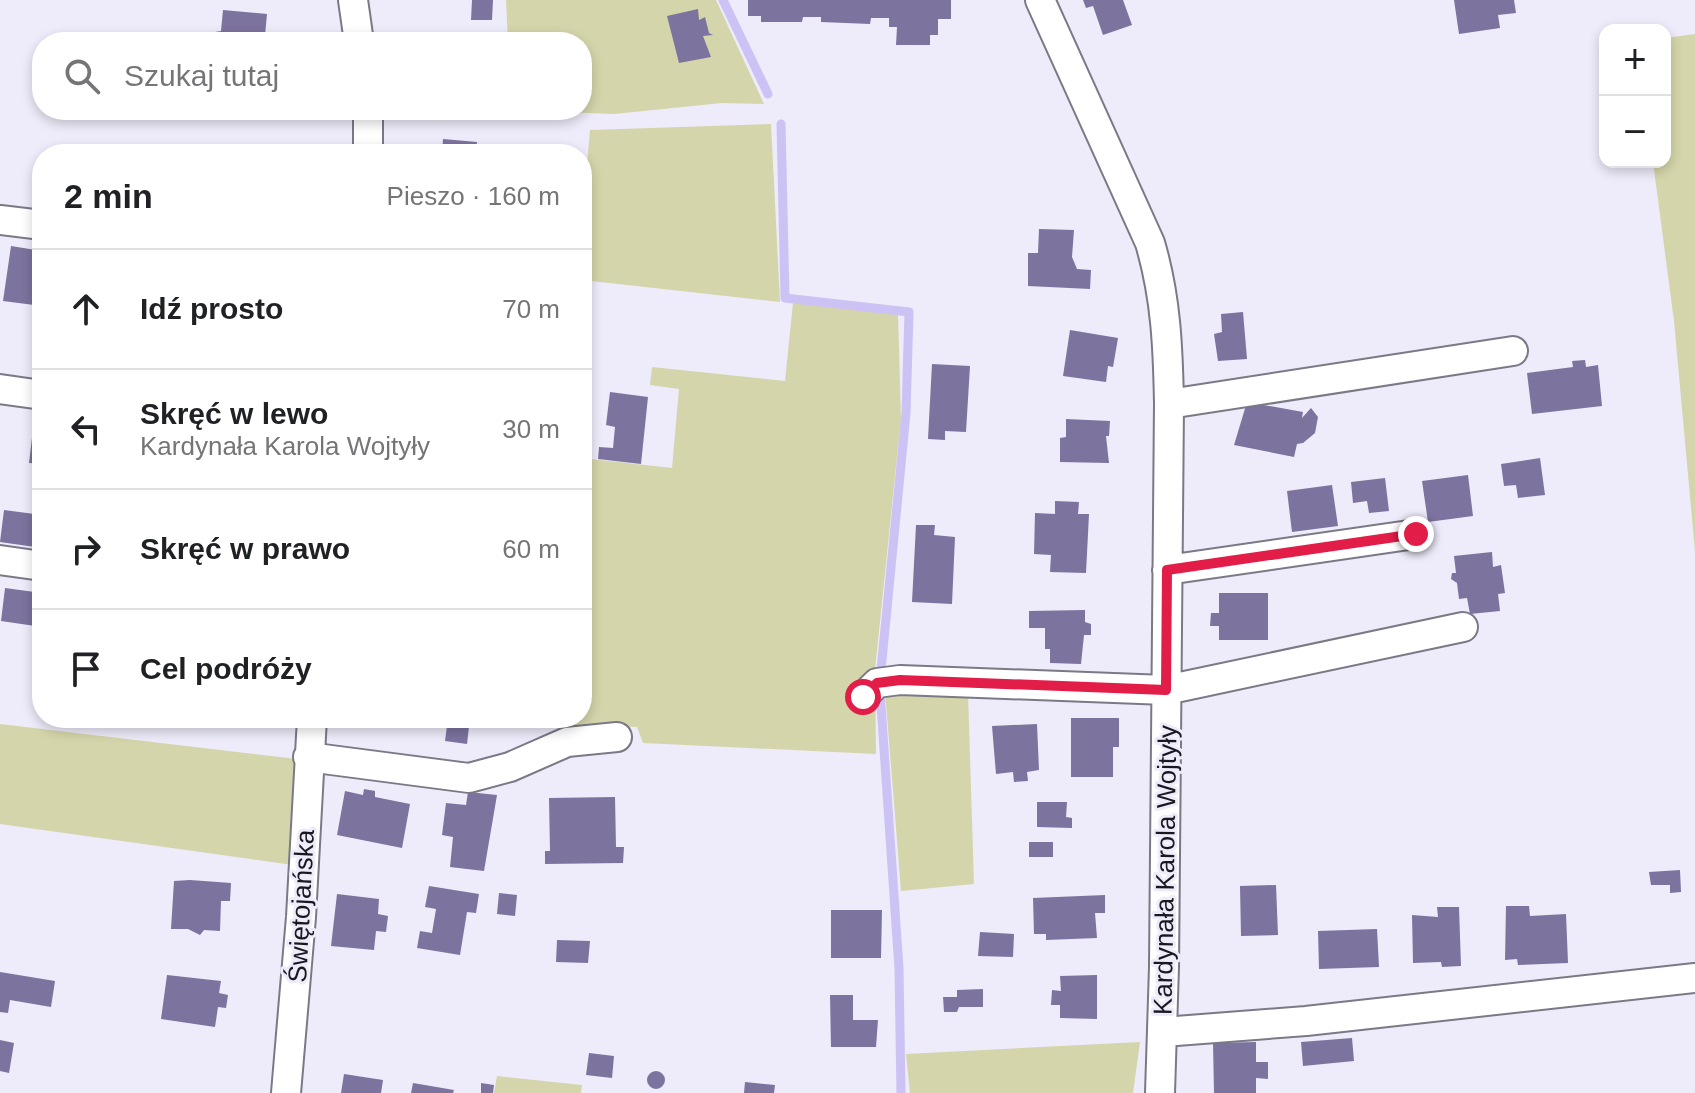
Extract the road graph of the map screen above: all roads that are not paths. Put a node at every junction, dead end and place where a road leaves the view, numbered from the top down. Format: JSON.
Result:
{"nodes":[{"id":1,"x":353,"y":0,"type":"edge"},
{"id":2,"x":1040,"y":0,"type":"edge"},
{"id":3,"x":358,"y":32,"type":"edge"},
{"id":4,"x":368,"y":120,"type":"edge"},
{"id":5,"x":368,"y":144,"type":"edge"},
{"id":6,"x":0,"y":220,"type":"edge"},
{"id":7,"x":32,"y":224,"type":"edge"},
{"id":8,"x":1513,"y":351,"type":"dead end"},
{"id":9,"x":0,"y":389,"type":"edge"},
{"id":10,"x":32,"y":394,"type":"edge"},
{"id":11,"x":1169,"y":404,"type":"junction"},
{"id":12,"x":1416,"y":534,"type":"dead end"},
{"id":13,"x":0,"y":560,"type":"edge"},
{"id":14,"x":32,"y":565,"type":"edge"},
{"id":15,"x":1167,"y":570,"type":"junction"},
{"id":16,"x":1463,"y":627,"type":"dead end"},
{"id":17,"x":1166,"y":690,"type":"junction"},
{"id":18,"x":863,"y":697,"type":"dead end"},
{"id":19,"x":311,"y":728,"type":"edge"},
{"id":20,"x":617,"y":737,"type":"dead end"},
{"id":21,"x":308,"y":757,"type":"junction"},
{"id":22,"x":1695,"y":978,"type":"edge"},
{"id":23,"x":1163,"y":1032,"type":"junction"},
{"id":24,"x":286,"y":1093,"type":"edge"},
{"id":25,"x":1160,"y":1093,"type":"edge"}],
"edges":[{"from":1,"to":3,"type":"street"},
{"from":2,"to":11,"type":"street","name":"Kardynała Karola Wojtyły"},
{"from":4,"to":5,"type":"street"},
{"from":6,"to":7,"type":"street"},
{"from":8,"to":11,"type":"street"},
{"from":9,"to":10,"type":"street"},
{"from":11,"to":15,"type":"street","name":"Kardynała Karola Wojtyły"},
{"from":12,"to":15,"type":"street"},
{"from":13,"to":14,"type":"street"},
{"from":15,"to":17,"type":"street","name":"Kardynała Karola Wojtyły"},
{"from":16,"to":17,"type":"street"},
{"from":17,"to":18,"type":"street"},
{"from":17,"to":23,"type":"street","name":"Kardynała Karola Wojtyły"},
{"from":19,"to":21,"type":"street","name":"Świętojańska"},
{"from":20,"to":21,"type":"street"},
{"from":21,"to":24,"type":"street","name":"Świętojańska"},
{"from":22,"to":23,"type":"street"},
{"from":23,"to":25,"type":"street","name":"Kardynała Karola Wojtyły"}]}
